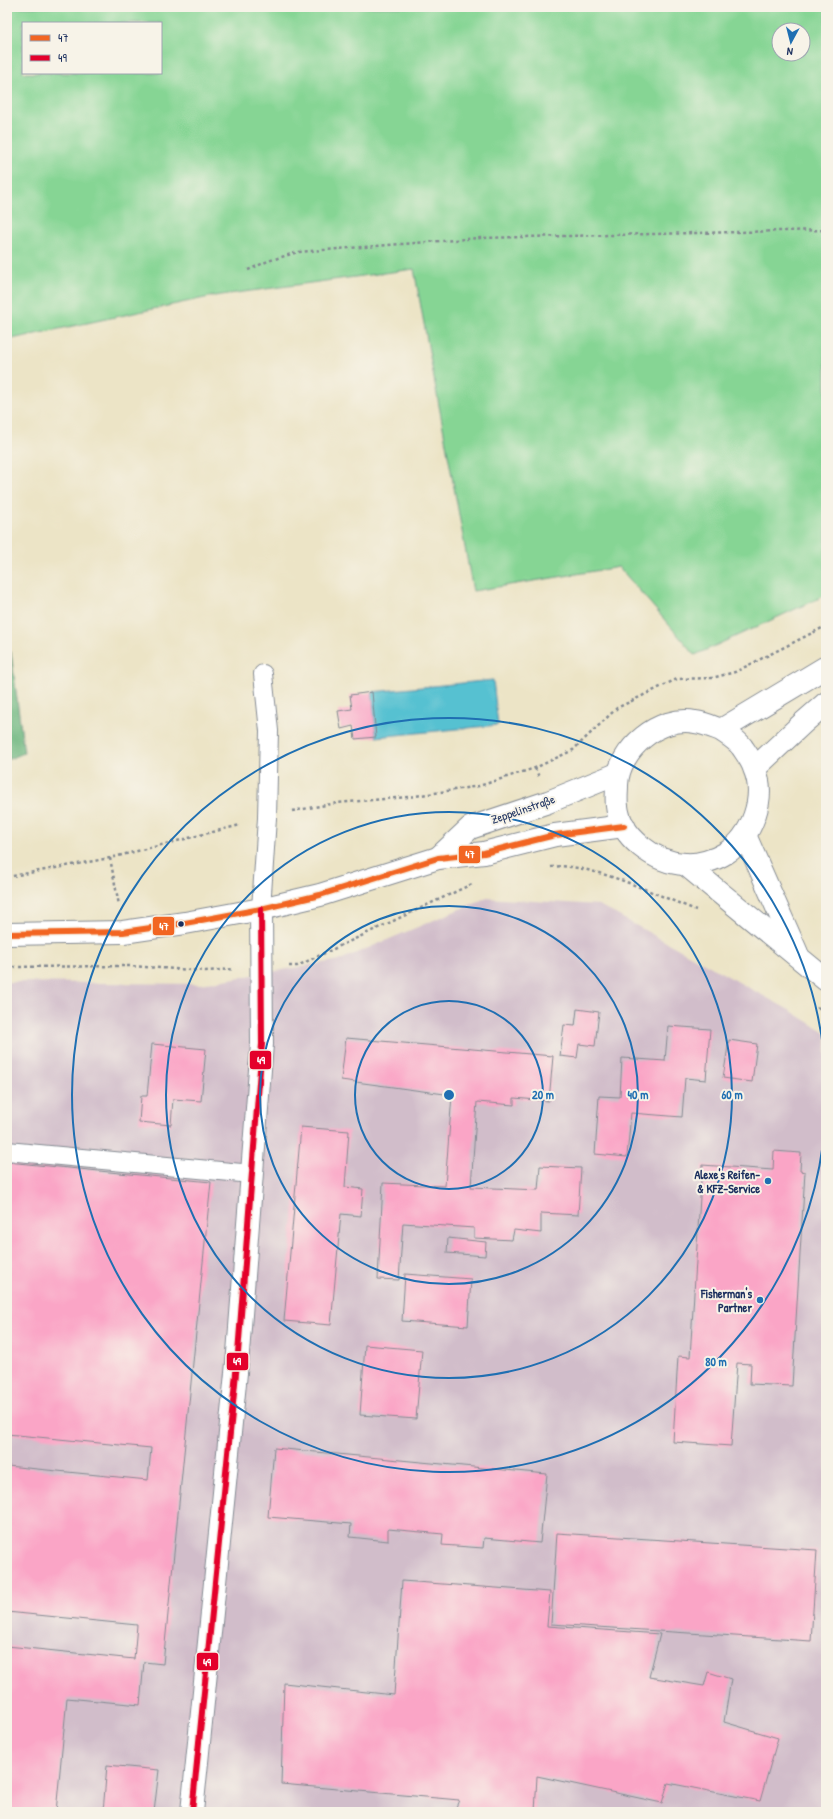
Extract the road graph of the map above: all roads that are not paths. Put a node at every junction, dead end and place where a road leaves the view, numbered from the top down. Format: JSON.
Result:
{"nodes":[{"id":1,"x":826,"y":667,"type":"edge"},
{"id":2,"x":263,"y":674,"type":"dead end"},
{"id":3,"x":826,"y":703,"type":"edge"},
{"id":4,"x":721,"y":730,"type":"junction"},
{"id":5,"x":755,"y":768,"type":"junction"},
{"id":6,"x":617,"y":774,"type":"junction"},
{"id":7,"x":624,"y":826,"type":"junction"},
{"id":8,"x":745,"y":835,"type":"junction"},
{"id":9,"x":438,"y":858,"type":"junction"},
{"id":10,"x":685,"y":864,"type":"junction"},
{"id":11,"x":261,"y":909,"type":"junction"},
{"id":12,"x":7,"y":934,"type":"edge"},
{"id":13,"x":799,"y":958,"type":"junction"},
{"id":14,"x":826,"y":980,"type":"edge"},
{"id":15,"x":7,"y":1151,"type":"edge"},
{"id":16,"x":252,"y":1174,"type":"junction"},
{"id":17,"x":192,"y":1812,"type":"edge"}],
"edges":[{"from":1,"to":4,"type":"main road"},
{"from":2,"to":11,"type":"lane"},
{"from":3,"to":5,"type":"main road"},
{"from":4,"to":5,"type":"main road"},
{"from":4,"to":6,"type":"main road"},
{"from":5,"to":8,"type":"main road"},
{"from":6,"to":7,"type":"main road"},
{"from":6,"to":9,"type":"main road","name":"Zeppelinstraße"},
{"from":7,"to":9,"type":"main road","name":"Zeppelinstraße"},
{"from":7,"to":10,"type":"main road"},
{"from":8,"to":10,"type":"main road"},
{"from":8,"to":13,"type":"main road"},
{"from":9,"to":11,"type":"main road","name":"Zeppelinstraße"},
{"from":10,"to":13,"type":"main road"},
{"from":11,"to":12,"type":"main road","name":"Zeppelinstraße"},
{"from":11,"to":16,"type":"main road"},
{"from":13,"to":14,"type":"main road"},
{"from":15,"to":16,"type":"lane"},
{"from":16,"to":17,"type":"main road"}]}
